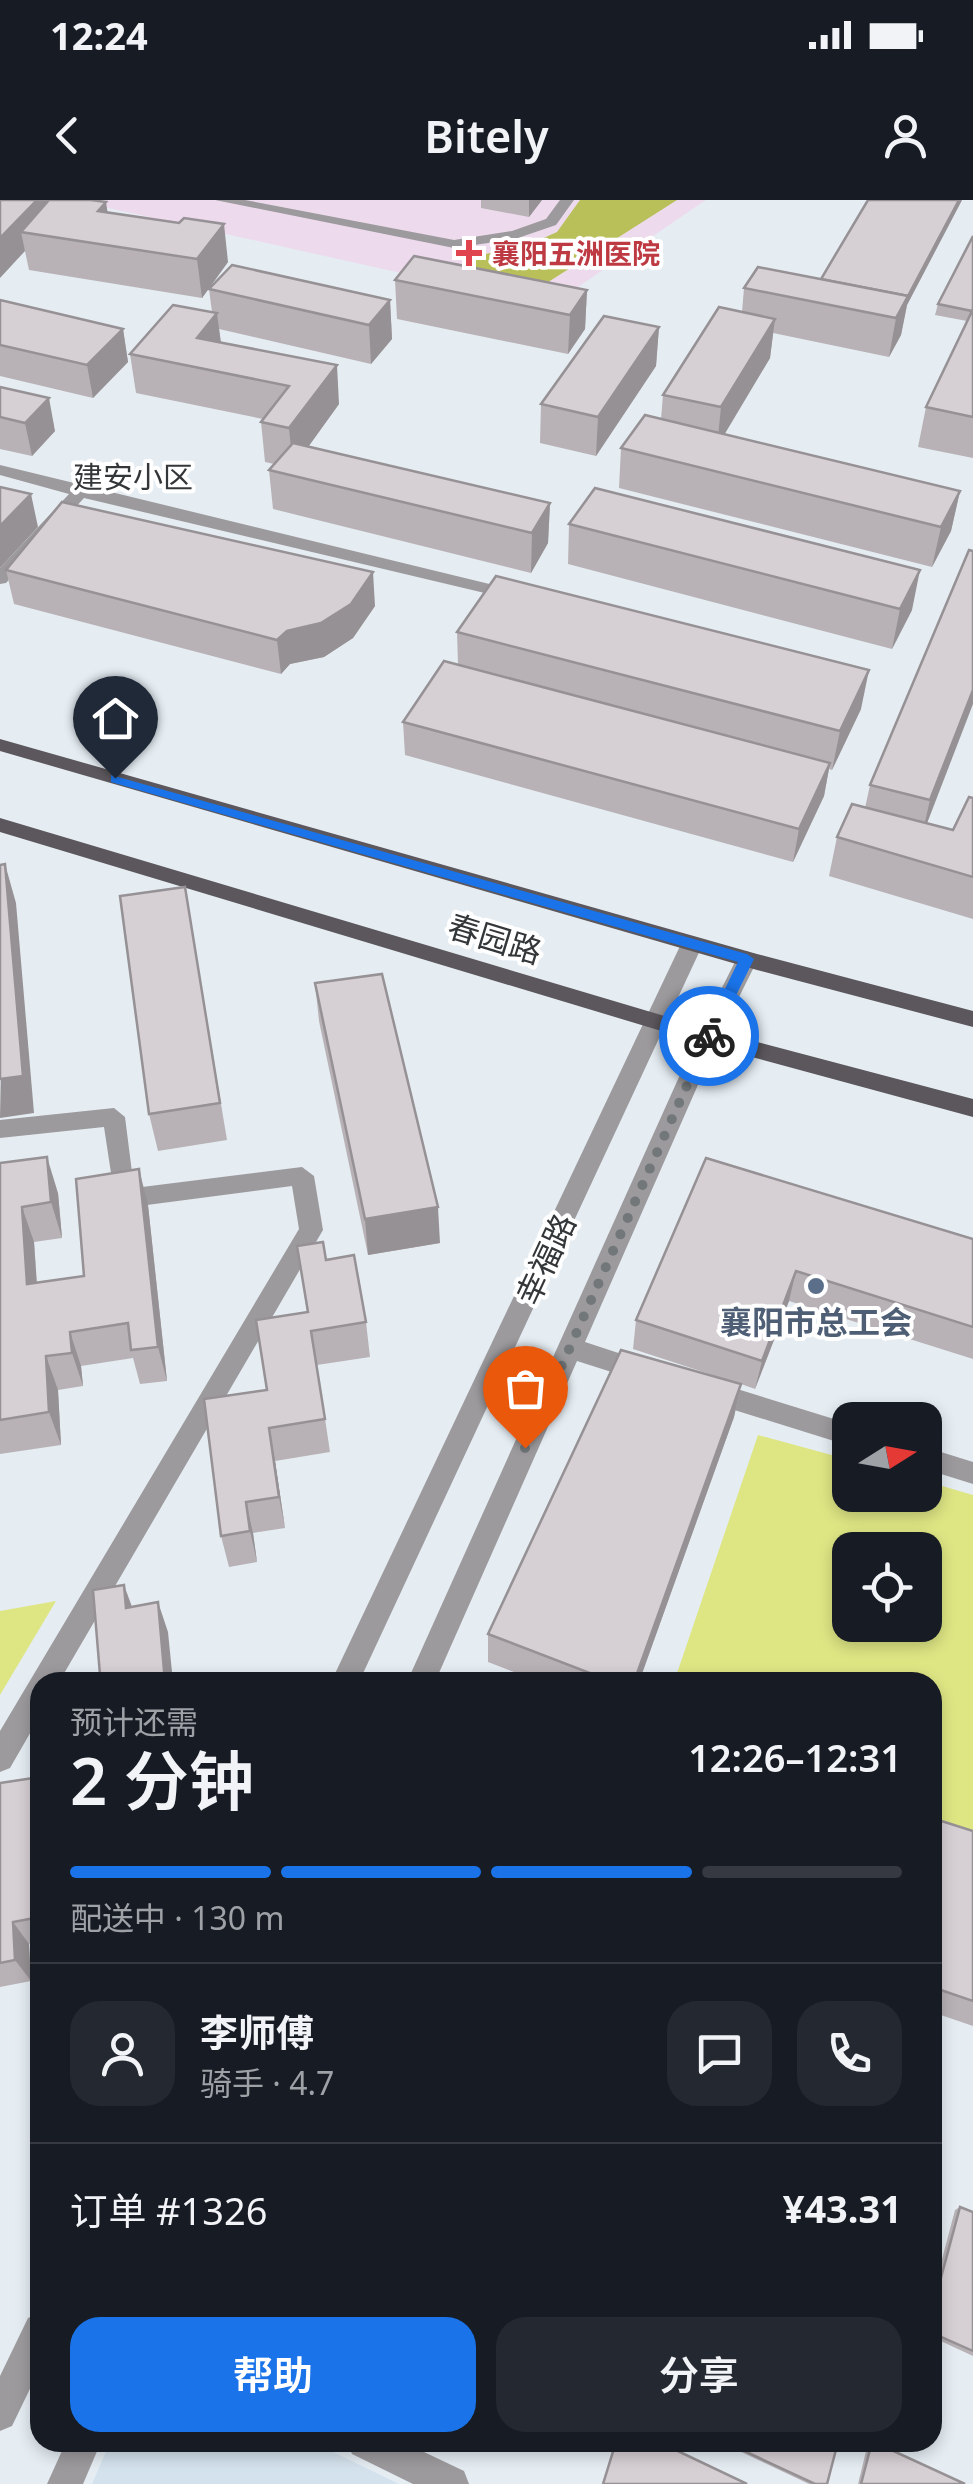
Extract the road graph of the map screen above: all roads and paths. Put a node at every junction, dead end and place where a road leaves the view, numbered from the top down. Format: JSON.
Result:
{"nodes":[{"id":1,"x":222,"y":200,"type":"edge"},
{"id":2,"x":567,"y":200,"type":"edge"},
{"id":3,"x":0,"y":470,"type":"edge"},
{"id":4,"x":80,"y":492,"type":"junction"},
{"id":5,"x":0,"y":579,"type":"edge"},
{"id":6,"x":510,"y":594,"type":"edge"},
{"id":7,"x":0,"y":746,"type":"edge"},
{"id":8,"x":0,"y":825,"type":"edge"},
{"id":9,"x":692,"y":944,"type":"junction"},
{"id":10,"x":747,"y":959,"type":"junction"},
{"id":11,"x":973,"y":1019,"type":"edge"},
{"id":12,"x":658,"y":1020,"type":"junction"},
{"id":13,"x":708,"y":1037,"type":"junction"},
{"id":14,"x":973,"y":1108,"type":"edge"},
{"id":15,"x":0,"y":1130,"type":"edge"},
{"id":16,"x":570,"y":1348,"type":"junction"},
{"id":17,"x":832,"y":1429,"type":"edge"},
{"id":18,"x":942,"y":1463,"type":"edge"},
{"id":19,"x":973,"y":1473,"type":"edge"},
{"id":20,"x":50,"y":1672,"type":"edge"},
{"id":21,"x":350,"y":1672,"type":"edge"},
{"id":22,"x":425,"y":1672,"type":"edge"},
{"id":23,"x":30,"y":1707,"type":"edge"},
{"id":24,"x":0,"y":1758,"type":"edge"},
{"id":25,"x":30,"y":2351,"type":"edge"},
{"id":26,"x":0,"y":2414,"type":"edge"},
{"id":27,"x":80,"y":2452,"type":"edge"},
{"id":28,"x":385,"y":2452,"type":"edge"},
{"id":29,"x":66,"y":2484,"type":"edge"},
{"id":30,"x":451,"y":2484,"type":"edge"}],
"edges":[{"from":1,"to":2,"type":"street"},
{"from":3,"to":4,"type":"street"},
{"from":4,"to":5,"type":"street"},
{"from":4,"to":6,"type":"street"},
{"from":7,"to":9,"type":"main road","name":"春园路"},
{"from":8,"to":12,"type":"main road","name":"春园路"},
{"from":9,"to":10,"type":"main road","name":"春园路"},
{"from":9,"to":12,"type":"street","name":"幸福路"},
{"from":10,"to":11,"type":"main road","name":"春园路"},
{"from":10,"to":13,"type":"street","name":"幸福路"},
{"from":12,"to":13,"type":"main road","name":"春园路"},
{"from":12,"to":21,"type":"street","name":"幸福路"},
{"from":13,"to":14,"type":"main road","name":"春园路"},
{"from":13,"to":16,"type":"street","name":"幸福路"},
{"from":15,"to":20,"type":"street"},
{"from":16,"to":17,"type":"street"},
{"from":16,"to":22,"type":"street","name":"幸福路"},
{"from":18,"to":19,"type":"street"},
{"from":23,"to":24,"type":"street"},
{"from":25,"to":26,"type":"street"},
{"from":27,"to":29,"type":"street"},
{"from":28,"to":30,"type":"street"}]}
